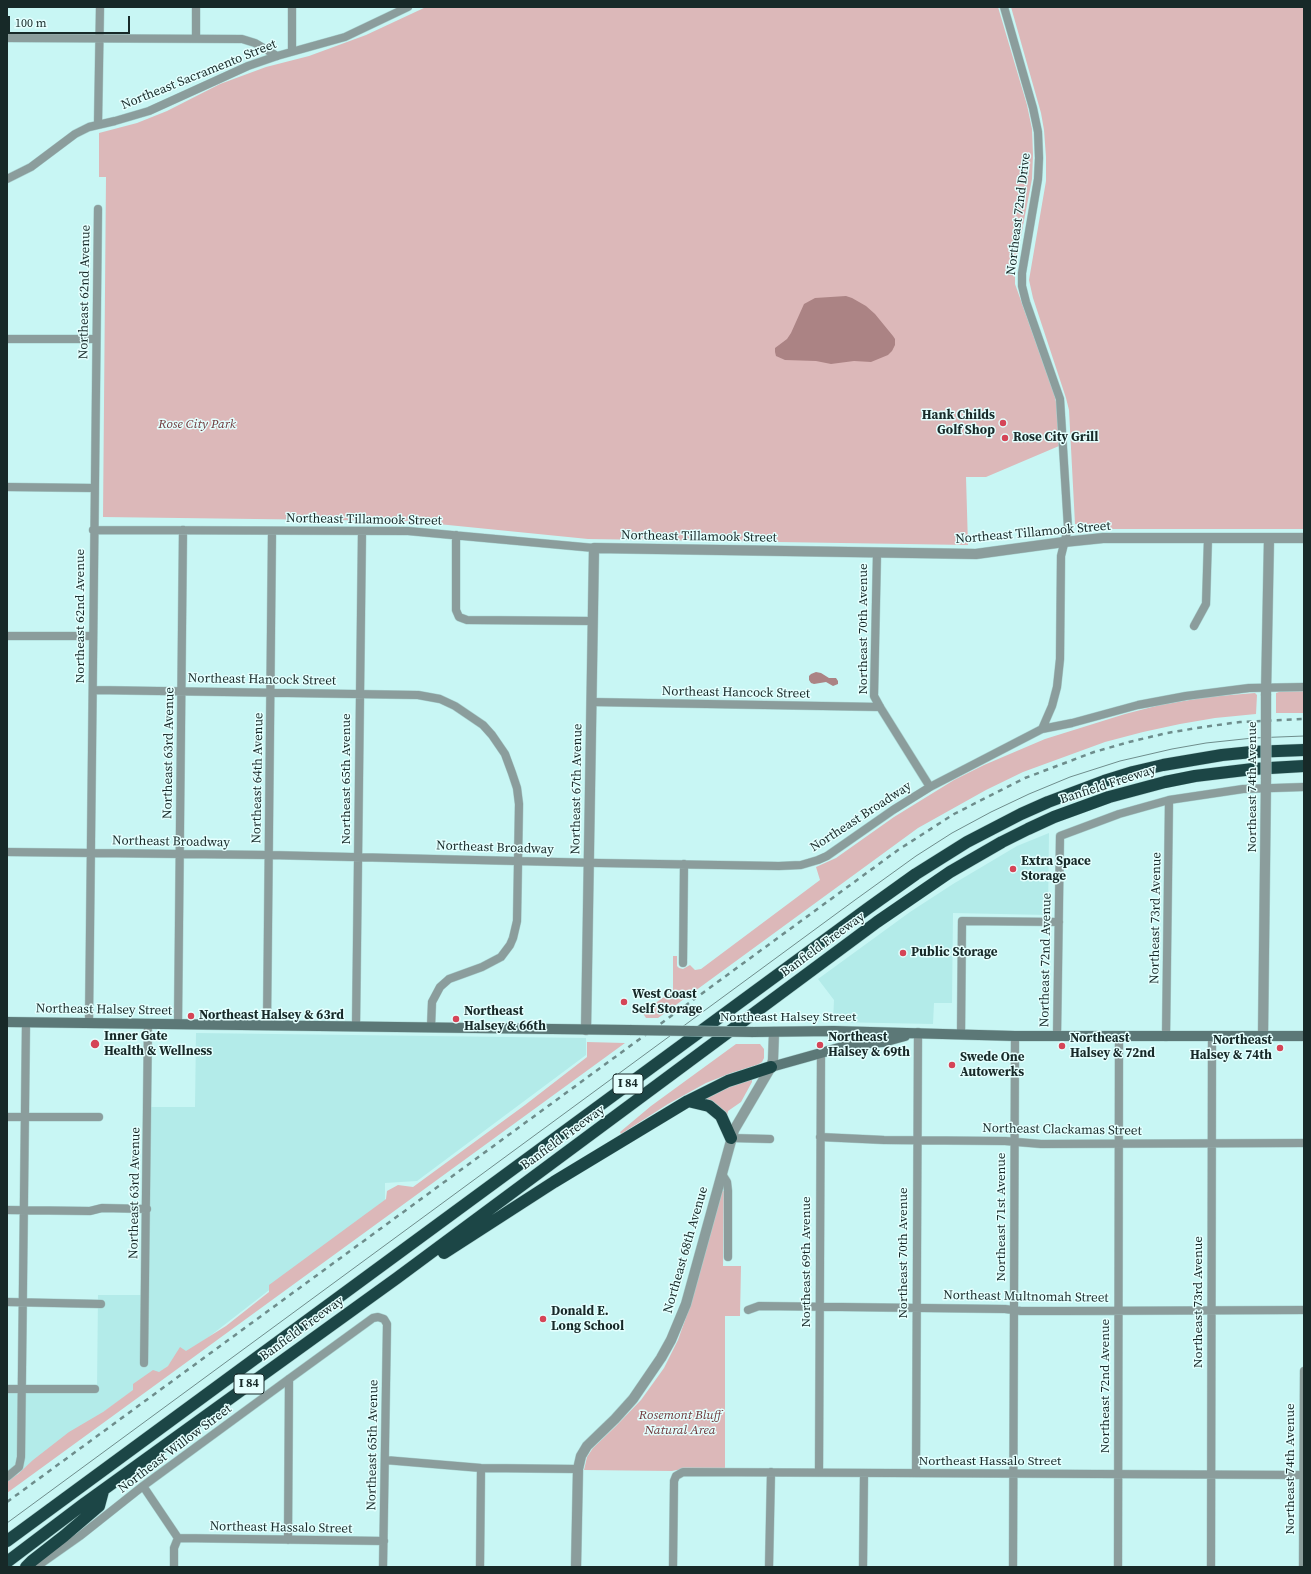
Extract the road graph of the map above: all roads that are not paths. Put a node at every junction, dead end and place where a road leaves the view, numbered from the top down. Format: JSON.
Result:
{"nodes":[{"id":1,"x":100,"y":7,"type":"edge"},
{"id":2,"x":196,"y":7,"type":"edge"},
{"id":3,"x":292,"y":7,"type":"edge"},
{"id":4,"x":389,"y":7,"type":"edge"},
{"id":5,"x":408,"y":7,"type":"edge"},
{"id":6,"x":1004,"y":7,"type":"edge"},
{"id":7,"x":389,"y":17,"type":"junction"},
{"id":8,"x":7,"y":38,"type":"edge"},
{"id":9,"x":99,"y":39,"type":"junction"},
{"id":10,"x":196,"y":39,"type":"junction"},
{"id":11,"x":292,"y":51,"type":"junction"},
{"id":12,"x":277,"y":56,"type":"junction"},
{"id":13,"x":98,"y":124,"type":"junction"},
{"id":14,"x":7,"y":179,"type":"edge"},
{"id":15,"x":98,"y":209,"type":"dead end"},
{"id":16,"x":7,"y":339,"type":"edge"},
{"id":17,"x":96,"y":339,"type":"junction"},
{"id":18,"x":7,"y":487,"type":"edge"},
{"id":19,"x":94,"y":488,"type":"junction"},
{"id":20,"x":93,"y":530,"type":"junction"},
{"id":21,"x":183,"y":530,"type":"junction"},
{"id":22,"x":272,"y":531,"type":"junction"},
{"id":23,"x":362,"y":531,"type":"junction"},
{"id":24,"x":456,"y":535,"type":"junction"},
{"id":25,"x":1208,"y":538,"type":"junction"},
{"id":26,"x":1269,"y":538,"type":"junction"},
{"id":27,"x":1304,"y":538,"type":"edge"},
{"id":28,"x":1064,"y":542,"type":"junction"},
{"id":29,"x":594,"y":548,"type":"junction"},
{"id":30,"x":876,"y":552,"type":"junction"},
{"id":31,"x":592,"y":622,"type":"junction"},
{"id":32,"x":1194,"y":626,"type":"dead end"},
{"id":33,"x":7,"y":636,"type":"edge"},
{"id":34,"x":93,"y":636,"type":"junction"},
{"id":35,"x":1304,"y":686,"type":"edge"},
{"id":36,"x":93,"y":690,"type":"junction"},
{"id":37,"x":181,"y":691,"type":"junction"},
{"id":38,"x":1266,"y":691,"type":"junction"},
{"id":39,"x":270,"y":692,"type":"junction"},
{"id":40,"x":359,"y":693,"type":"junction"},
{"id":41,"x":591,"y":702,"type":"junction"},
{"id":42,"x":880,"y":707,"type":"junction"},
{"id":43,"x":1042,"y":729,"type":"junction"},
{"id":44,"x":1304,"y":750,"type":"edge"},
{"id":45,"x":1304,"y":766,"type":"edge"},
{"id":46,"x":1266,"y":783,"type":"junction"},
{"id":47,"x":930,"y":787,"type":"junction"},
{"id":48,"x":1304,"y":787,"type":"edge"},
{"id":49,"x":1169,"y":800,"type":"junction"},
{"id":50,"x":7,"y":852,"type":"edge"},
{"id":51,"x":90,"y":853,"type":"junction"},
{"id":52,"x":180,"y":854,"type":"junction"},
{"id":53,"x":269,"y":855,"type":"junction"},
{"id":54,"x":358,"y":857,"type":"junction"},
{"id":55,"x":519,"y":861,"type":"junction"},
{"id":56,"x":588,"y":863,"type":"junction"},
{"id":57,"x":684,"y":864,"type":"junction"},
{"id":58,"x":1059,"y":922,"type":"junction"},
{"id":59,"x":683,"y":963,"type":"dead end"},
{"id":60,"x":7,"y":1022,"type":"edge"},
{"id":61,"x":26,"y":1022,"type":"junction"},
{"id":62,"x":88,"y":1022,"type":"junction"},
{"id":63,"x":148,"y":1023,"type":"junction"},
{"id":64,"x":178,"y":1023,"type":"junction"},
{"id":65,"x":267,"y":1024,"type":"junction"},
{"id":66,"x":356,"y":1026,"type":"junction"},
{"id":67,"x":430,"y":1027,"type":"junction"},
{"id":68,"x":586,"y":1030,"type":"junction"},
{"id":69,"x":774,"y":1032,"type":"junction"},
{"id":70,"x":918,"y":1032,"type":"junction"},
{"id":71,"x":961,"y":1034,"type":"junction"},
{"id":72,"x":1015,"y":1036,"type":"junction"},
{"id":73,"x":1057,"y":1036,"type":"junction"},
{"id":74,"x":1119,"y":1036,"type":"junction"},
{"id":75,"x":1166,"y":1036,"type":"junction"},
{"id":76,"x":1212,"y":1036,"type":"junction"},
{"id":77,"x":1263,"y":1036,"type":"junction"},
{"id":78,"x":1304,"y":1036,"type":"edge"},
{"id":79,"x":821,"y":1052,"type":"junction"},
{"id":80,"x":771,"y":1067,"type":"junction"},
{"id":81,"x":688,"y":1101,"type":"junction"},
{"id":82,"x":7,"y":1117,"type":"edge"},
{"id":83,"x":25,"y":1117,"type":"junction"},
{"id":84,"x":99,"y":1117,"type":"dead end"},
{"id":85,"x":820,"y":1137,"type":"junction"},
{"id":86,"x":731,"y":1138,"type":"junction"},
{"id":87,"x":770,"y":1138,"type":"dead end"},
{"id":88,"x":917,"y":1140,"type":"junction"},
{"id":89,"x":1014,"y":1142,"type":"junction"},
{"id":90,"x":1304,"y":1143,"type":"edge"},
{"id":91,"x":1119,"y":1144,"type":"junction"},
{"id":92,"x":1212,"y":1144,"type":"junction"},
{"id":93,"x":722,"y":1174,"type":"junction"},
{"id":94,"x":147,"y":1209,"type":"junction"},
{"id":95,"x":7,"y":1210,"type":"edge"},
{"id":96,"x":24,"y":1210,"type":"junction"},
{"id":97,"x":728,"y":1257,"type":"dead end"},
{"id":98,"x":397,"y":1278,"type":"junction"},
{"id":99,"x":7,"y":1302,"type":"edge"},
{"id":100,"x":22,"y":1302,"type":"junction"},
{"id":101,"x":101,"y":1304,"type":"dead end"},
{"id":102,"x":819,"y":1307,"type":"junction"},
{"id":103,"x":916,"y":1308,"type":"junction"},
{"id":104,"x":748,"y":1310,"type":"dead end"},
{"id":105,"x":1014,"y":1310,"type":"junction"},
{"id":106,"x":1211,"y":1310,"type":"junction"},
{"id":107,"x":1304,"y":1310,"type":"edge"},
{"id":108,"x":1119,"y":1311,"type":"junction"},
{"id":109,"x":387,"y":1324,"type":"joint"},
{"id":110,"x":144,"y":1364,"type":"dead end"},
{"id":111,"x":1304,"y":1370,"type":"edge"},
{"id":112,"x":290,"y":1379,"type":"junction"},
{"id":113,"x":7,"y":1389,"type":"edge"},
{"id":114,"x":22,"y":1389,"type":"junction"},
{"id":115,"x":95,"y":1389,"type":"dead end"},
{"id":116,"x":385,"y":1460,"type":"junction"},
{"id":117,"x":481,"y":1468,"type":"junction"},
{"id":118,"x":578,"y":1469,"type":"junction"},
{"id":119,"x":771,"y":1472,"type":"junction"},
{"id":120,"x":819,"y":1472,"type":"junction"},
{"id":121,"x":864,"y":1473,"type":"junction"},
{"id":122,"x":916,"y":1473,"type":"junction"},
{"id":123,"x":1014,"y":1474,"type":"junction"},
{"id":124,"x":1118,"y":1475,"type":"junction"},
{"id":125,"x":1211,"y":1475,"type":"junction"},
{"id":126,"x":1304,"y":1475,"type":"edge"},
{"id":127,"x":7,"y":1477,"type":"edge"},
{"id":128,"x":143,"y":1486,"type":"junction"},
{"id":129,"x":103,"y":1491,"type":"junction"},
{"id":130,"x":178,"y":1538,"type":"junction"},
{"id":131,"x":288,"y":1540,"type":"junction"},
{"id":132,"x":7,"y":1541,"type":"edge"},
{"id":133,"x":384,"y":1541,"type":"junction"},
{"id":134,"x":7,"y":1562,"type":"edge"},
{"id":135,"x":26,"y":1567,"type":"edge"},
{"id":136,"x":36,"y":1567,"type":"edge"},
{"id":137,"x":174,"y":1567,"type":"edge"},
{"id":138,"x":383,"y":1567,"type":"edge"},
{"id":139,"x":480,"y":1567,"type":"edge"},
{"id":140,"x":576,"y":1567,"type":"edge"},
{"id":141,"x":673,"y":1567,"type":"edge"},
{"id":142,"x":769,"y":1567,"type":"edge"},
{"id":143,"x":864,"y":1567,"type":"edge"},
{"id":144,"x":1013,"y":1567,"type":"edge"},
{"id":145,"x":1118,"y":1567,"type":"edge"},
{"id":146,"x":1211,"y":1567,"type":"edge"},
{"id":147,"x":1303,"y":1567,"type":"edge"}],
"edges":[{"from":1,"to":9,"type":"street"},
{"from":2,"to":10,"type":"street"},
{"from":3,"to":11,"type":"street"},
{"from":4,"to":7,"type":"street"},
{"from":5,"to":7,"type":"street","name":"Northeast Sacramento Street"},
{"from":6,"to":28,"type":"street","name":"Northeast 72nd Drive"},
{"from":7,"to":11,"type":"street","name":"Northeast Sacramento Street"},
{"from":8,"to":9,"type":"street"},
{"from":9,"to":10,"type":"street"},
{"from":9,"to":13,"type":"street"},
{"from":10,"to":12,"type":"street"},
{"from":11,"to":12,"type":"street","name":"Northeast Sacramento Street"},
{"from":12,"to":13,"type":"street","name":"Northeast Sacramento Street"},
{"from":13,"to":14,"type":"street","name":"Northeast Sacramento Street"},
{"from":15,"to":17,"type":"street","name":"Northeast 62nd Avenue"},
{"from":16,"to":17,"type":"street"},
{"from":17,"to":19,"type":"street","name":"Northeast 62nd Avenue"},
{"from":18,"to":19,"type":"street"},
{"from":19,"to":20,"type":"street","name":"Northeast 62nd Avenue"},
{"from":20,"to":21,"type":"street","name":"Northeast Tillamook Street"},
{"from":20,"to":34,"type":"street","name":"Northeast 62nd Avenue"},
{"from":21,"to":22,"type":"street","name":"Northeast Tillamook Street"},
{"from":21,"to":37,"type":"street","name":"Northeast 63rd Avenue"},
{"from":22,"to":23,"type":"street","name":"Northeast Tillamook Street"},
{"from":22,"to":39,"type":"street","name":"Northeast 64th Avenue"},
{"from":23,"to":24,"type":"street","name":"Northeast Tillamook Street"},
{"from":23,"to":40,"type":"street","name":"Northeast 65th Avenue"},
{"from":24,"to":29,"type":"street","name":"Northeast Tillamook Street"},
{"from":24,"to":31,"type":"street"},
{"from":25,"to":26,"type":"street","name":"Northeast Tillamook Street"},
{"from":25,"to":28,"type":"street","name":"Northeast Tillamook Street"},
{"from":25,"to":32,"type":"street"},
{"from":26,"to":27,"type":"street","name":"Northeast Tillamook Street"},
{"from":26,"to":38,"type":"street","name":"Northeast 74th Avenue"},
{"from":28,"to":30,"type":"street","name":"Northeast Tillamook Street"},
{"from":28,"to":43,"type":"street"},
{"from":29,"to":30,"type":"street","name":"Northeast Tillamook Street"},
{"from":29,"to":31,"type":"street","name":"Northeast 67th Avenue"},
{"from":30,"to":42,"type":"street","name":"Northeast 70th Avenue"},
{"from":31,"to":41,"type":"street","name":"Northeast 67th Avenue"},
{"from":33,"to":34,"type":"street"},
{"from":34,"to":36,"type":"street","name":"Northeast 62nd Avenue"},
{"from":35,"to":38,"type":"street","name":"Northeast Broadway"},
{"from":36,"to":37,"type":"street","name":"Northeast Hancock Street"},
{"from":36,"to":51,"type":"street","name":"Northeast 62nd Avenue"},
{"from":37,"to":39,"type":"street","name":"Northeast Hancock Street"},
{"from":37,"to":52,"type":"street","name":"Northeast 63rd Avenue"},
{"from":38,"to":43,"type":"street","name":"Northeast Broadway"},
{"from":38,"to":46,"type":"street","name":"Northeast 74th Avenue","bridge":true},
{"from":39,"to":40,"type":"street","name":"Northeast Hancock Street"},
{"from":39,"to":53,"type":"street","name":"Northeast 64th Avenue"},
{"from":40,"to":54,"type":"street","name":"Northeast 65th Avenue"},
{"from":40,"to":55,"type":"street","name":"Northeast Hancock Street"},
{"from":41,"to":42,"type":"street","name":"Northeast Hancock Street"},
{"from":41,"to":56,"type":"street","name":"Northeast 67th Avenue"},
{"from":42,"to":47,"type":"street","name":"Northeast 70th Avenue"},
{"from":43,"to":47,"type":"street","name":"Northeast Broadway"},
{"from":44,"to":132,"type":"highway","name":"Banfield Freeway","number":"I 84"},
{"from":45,"to":98,"type":"highway","name":"Banfield Freeway","number":"I 84"},
{"from":46,"to":48,"type":"street"},
{"from":46,"to":49,"type":"street"},
{"from":46,"to":77,"type":"street","name":"Northeast 74th Avenue"},
{"from":47,"to":57,"type":"street","name":"Northeast Broadway"},
{"from":49,"to":58,"type":"street","name":"Northeast 72nd Avenue"},
{"from":49,"to":75,"type":"street","name":"Northeast 73rd Avenue"},
{"from":50,"to":51,"type":"street","name":"Northeast Broadway"},
{"from":51,"to":52,"type":"street","name":"Northeast Broadway"},
{"from":51,"to":62,"type":"street","name":"Northeast 62nd Avenue"},
{"from":52,"to":53,"type":"street","name":"Northeast Broadway"},
{"from":52,"to":64,"type":"street","name":"Northeast 63rd Avenue"},
{"from":53,"to":54,"type":"street","name":"Northeast Broadway"},
{"from":53,"to":65,"type":"street","name":"Northeast 64th Avenue"},
{"from":54,"to":55,"type":"street","name":"Northeast Broadway"},
{"from":54,"to":66,"type":"street","name":"Northeast 65th Avenue"},
{"from":55,"to":56,"type":"street","name":"Northeast Broadway"},
{"from":55,"to":67,"type":"street","name":"Northeast Hancock Street"},
{"from":56,"to":57,"type":"street","name":"Northeast Broadway"},
{"from":56,"to":68,"type":"street","name":"Northeast 67th Avenue"},
{"from":57,"to":59,"type":"street"},
{"from":58,"to":71,"type":"street"},
{"from":58,"to":73,"type":"street","name":"Northeast 72nd Avenue"},
{"from":60,"to":61,"type":"main road","name":"Northeast Halsey Street"},
{"from":61,"to":62,"type":"main road","name":"Northeast Halsey Street"},
{"from":61,"to":83,"type":"street"},
{"from":62,"to":63,"type":"main road","name":"Northeast Halsey Street"},
{"from":63,"to":64,"type":"main road","name":"Northeast Halsey Street"},
{"from":63,"to":94,"type":"street","name":"Northeast 63rd Avenue"},
{"from":64,"to":65,"type":"main road","name":"Northeast Halsey Street"},
{"from":65,"to":66,"type":"main road","name":"Northeast Halsey Street"},
{"from":66,"to":67,"type":"main road","name":"Northeast Halsey Street"},
{"from":67,"to":68,"type":"main road","name":"Northeast Halsey Street"},
{"from":68,"to":69,"type":"main road","name":"Northeast Halsey Street","bridge":true},
{"from":69,"to":70,"type":"main road","name":"Northeast Halsey Street"},
{"from":69,"to":80,"type":"street","name":"Northeast 68th Avenue"},
{"from":70,"to":71,"type":"main road","name":"Northeast Halsey Street"},
{"from":70,"to":79,"type":"main road"},
{"from":70,"to":88,"type":"street","name":"Northeast 70th Avenue"},
{"from":71,"to":72,"type":"main road","name":"Northeast Halsey Street"},
{"from":72,"to":73,"type":"main road","name":"Northeast Halsey Street"},
{"from":72,"to":89,"type":"street","name":"Northeast 71st Avenue"},
{"from":73,"to":74,"type":"main road","name":"Northeast Halsey Street"},
{"from":74,"to":75,"type":"main road","name":"Northeast Halsey Street"},
{"from":74,"to":91,"type":"street","name":"Northeast 72nd Avenue"},
{"from":75,"to":76,"type":"main road","name":"Northeast Halsey Street"},
{"from":76,"to":77,"type":"main road","name":"Northeast Halsey Street"},
{"from":76,"to":92,"type":"street","name":"Northeast 73rd Avenue"},
{"from":77,"to":78,"type":"main road","name":"Northeast Halsey Street"},
{"from":79,"to":80,"type":"main road"},
{"from":79,"to":85,"type":"street","name":"Northeast 69th Avenue"},
{"from":80,"to":81,"type":"highway"},
{"from":80,"to":86,"type":"street","name":"Northeast 68th Avenue"},
{"from":81,"to":86,"type":"highway"},
{"from":81,"to":98,"type":"highway"},
{"from":82,"to":83,"type":"street"},
{"from":83,"to":84,"type":"street"},
{"from":83,"to":96,"type":"street"},
{"from":85,"to":88,"type":"street","name":"Northeast Clackamas Street"},
{"from":85,"to":102,"type":"street","name":"Northeast 69th Avenue"},
{"from":86,"to":87,"type":"street"},
{"from":86,"to":93,"type":"street","name":"Northeast 68th Avenue"},
{"from":88,"to":89,"type":"street","name":"Northeast Clackamas Street"},
{"from":88,"to":103,"type":"street","name":"Northeast 70th Avenue"},
{"from":89,"to":91,"type":"street","name":"Northeast Clackamas Street"},
{"from":89,"to":105,"type":"street","name":"Northeast 71st Avenue"},
{"from":90,"to":92,"type":"street","name":"Northeast Clackamas Street"},
{"from":91,"to":92,"type":"street","name":"Northeast Clackamas Street"},
{"from":91,"to":108,"type":"street","name":"Northeast 72nd Avenue"},
{"from":92,"to":106,"type":"street","name":"Northeast 73rd Avenue"},
{"from":93,"to":97,"type":"street","name":"Northeast 68th Avenue"},
{"from":93,"to":118,"type":"street","name":"Northeast 68th Avenue"},
{"from":94,"to":96,"type":"street"},
{"from":94,"to":110,"type":"street","name":"Northeast 63rd Avenue"},
{"from":95,"to":96,"type":"street"},
{"from":96,"to":100,"type":"street"},
{"from":98,"to":129,"type":"highway","name":"Banfield Freeway","number":"I 84"},
{"from":99,"to":100,"type":"street"},
{"from":100,"to":101,"type":"street"},
{"from":100,"to":114,"type":"street"},
{"from":102,"to":103,"type":"street","name":"Northeast Multnomah Street"},
{"from":102,"to":104,"type":"street","name":"Northeast Multnomah Street"},
{"from":102,"to":120,"type":"street","name":"Northeast 69th Avenue"},
{"from":103,"to":105,"type":"street","name":"Northeast Multnomah Street"},
{"from":103,"to":122,"type":"street","name":"Northeast 70th Avenue"},
{"from":105,"to":108,"type":"street","name":"Northeast Multnomah Street"},
{"from":105,"to":123,"type":"street","name":"Northeast 71st Avenue"},
{"from":106,"to":107,"type":"street","name":"Northeast Multnomah Street"},
{"from":106,"to":108,"type":"street","name":"Northeast Multnomah Street"},
{"from":106,"to":125,"type":"street","name":"Northeast 73rd Avenue"},
{"from":108,"to":124,"type":"street","name":"Northeast 72nd Avenue"},
{"from":109,"to":112,"type":"street","name":"Northeast Willow Street"},
{"from":109,"to":116,"type":"street","name":"Northeast 65th Avenue"},
{"from":111,"to":126,"type":"street","name":"Northeast 74th Avenue"},
{"from":112,"to":128,"type":"street","name":"Northeast Willow Street"},
{"from":112,"to":131,"type":"street"},
{"from":113,"to":114,"type":"street"},
{"from":114,"to":115,"type":"street"},
{"from":114,"to":127,"type":"street"},
{"from":116,"to":117,"type":"street"},
{"from":116,"to":133,"type":"street","name":"Northeast 65th Avenue"},
{"from":117,"to":118,"type":"street"},
{"from":117,"to":139,"type":"street"},
{"from":118,"to":140,"type":"street"},
{"from":119,"to":120,"type":"street","name":"Northeast Hassalo Street"},
{"from":119,"to":141,"type":"street","name":"Northeast Hassalo Street"},
{"from":119,"to":142,"type":"street"},
{"from":120,"to":121,"type":"street","name":"Northeast Hassalo Street"},
{"from":121,"to":122,"type":"street","name":"Northeast Hassalo Street"},
{"from":121,"to":143,"type":"street"},
{"from":122,"to":123,"type":"street","name":"Northeast Hassalo Street"},
{"from":123,"to":124,"type":"street","name":"Northeast Hassalo Street"},
{"from":123,"to":144,"type":"street","name":"Northeast 71st Avenue"},
{"from":124,"to":125,"type":"street","name":"Northeast Hassalo Street"},
{"from":124,"to":145,"type":"street","name":"Northeast 72nd Avenue"},
{"from":125,"to":126,"type":"street","name":"Northeast Hassalo Street"},
{"from":125,"to":146,"type":"street","name":"Northeast 73rd Avenue"},
{"from":126,"to":147,"type":"street","name":"Northeast 74th Avenue"},
{"from":128,"to":130,"type":"street"},
{"from":128,"to":136,"type":"street","name":"Northeast Willow Street"},
{"from":129,"to":134,"type":"highway","name":"Banfield Freeway","number":"I 84"},
{"from":129,"to":135,"type":"highway"},
{"from":130,"to":131,"type":"street","name":"Northeast Hassalo Street"},
{"from":130,"to":137,"type":"street"},
{"from":131,"to":133,"type":"street","name":"Northeast Hassalo Street"},
{"from":133,"to":138,"type":"street","name":"Northeast 65th Avenue"}]}
